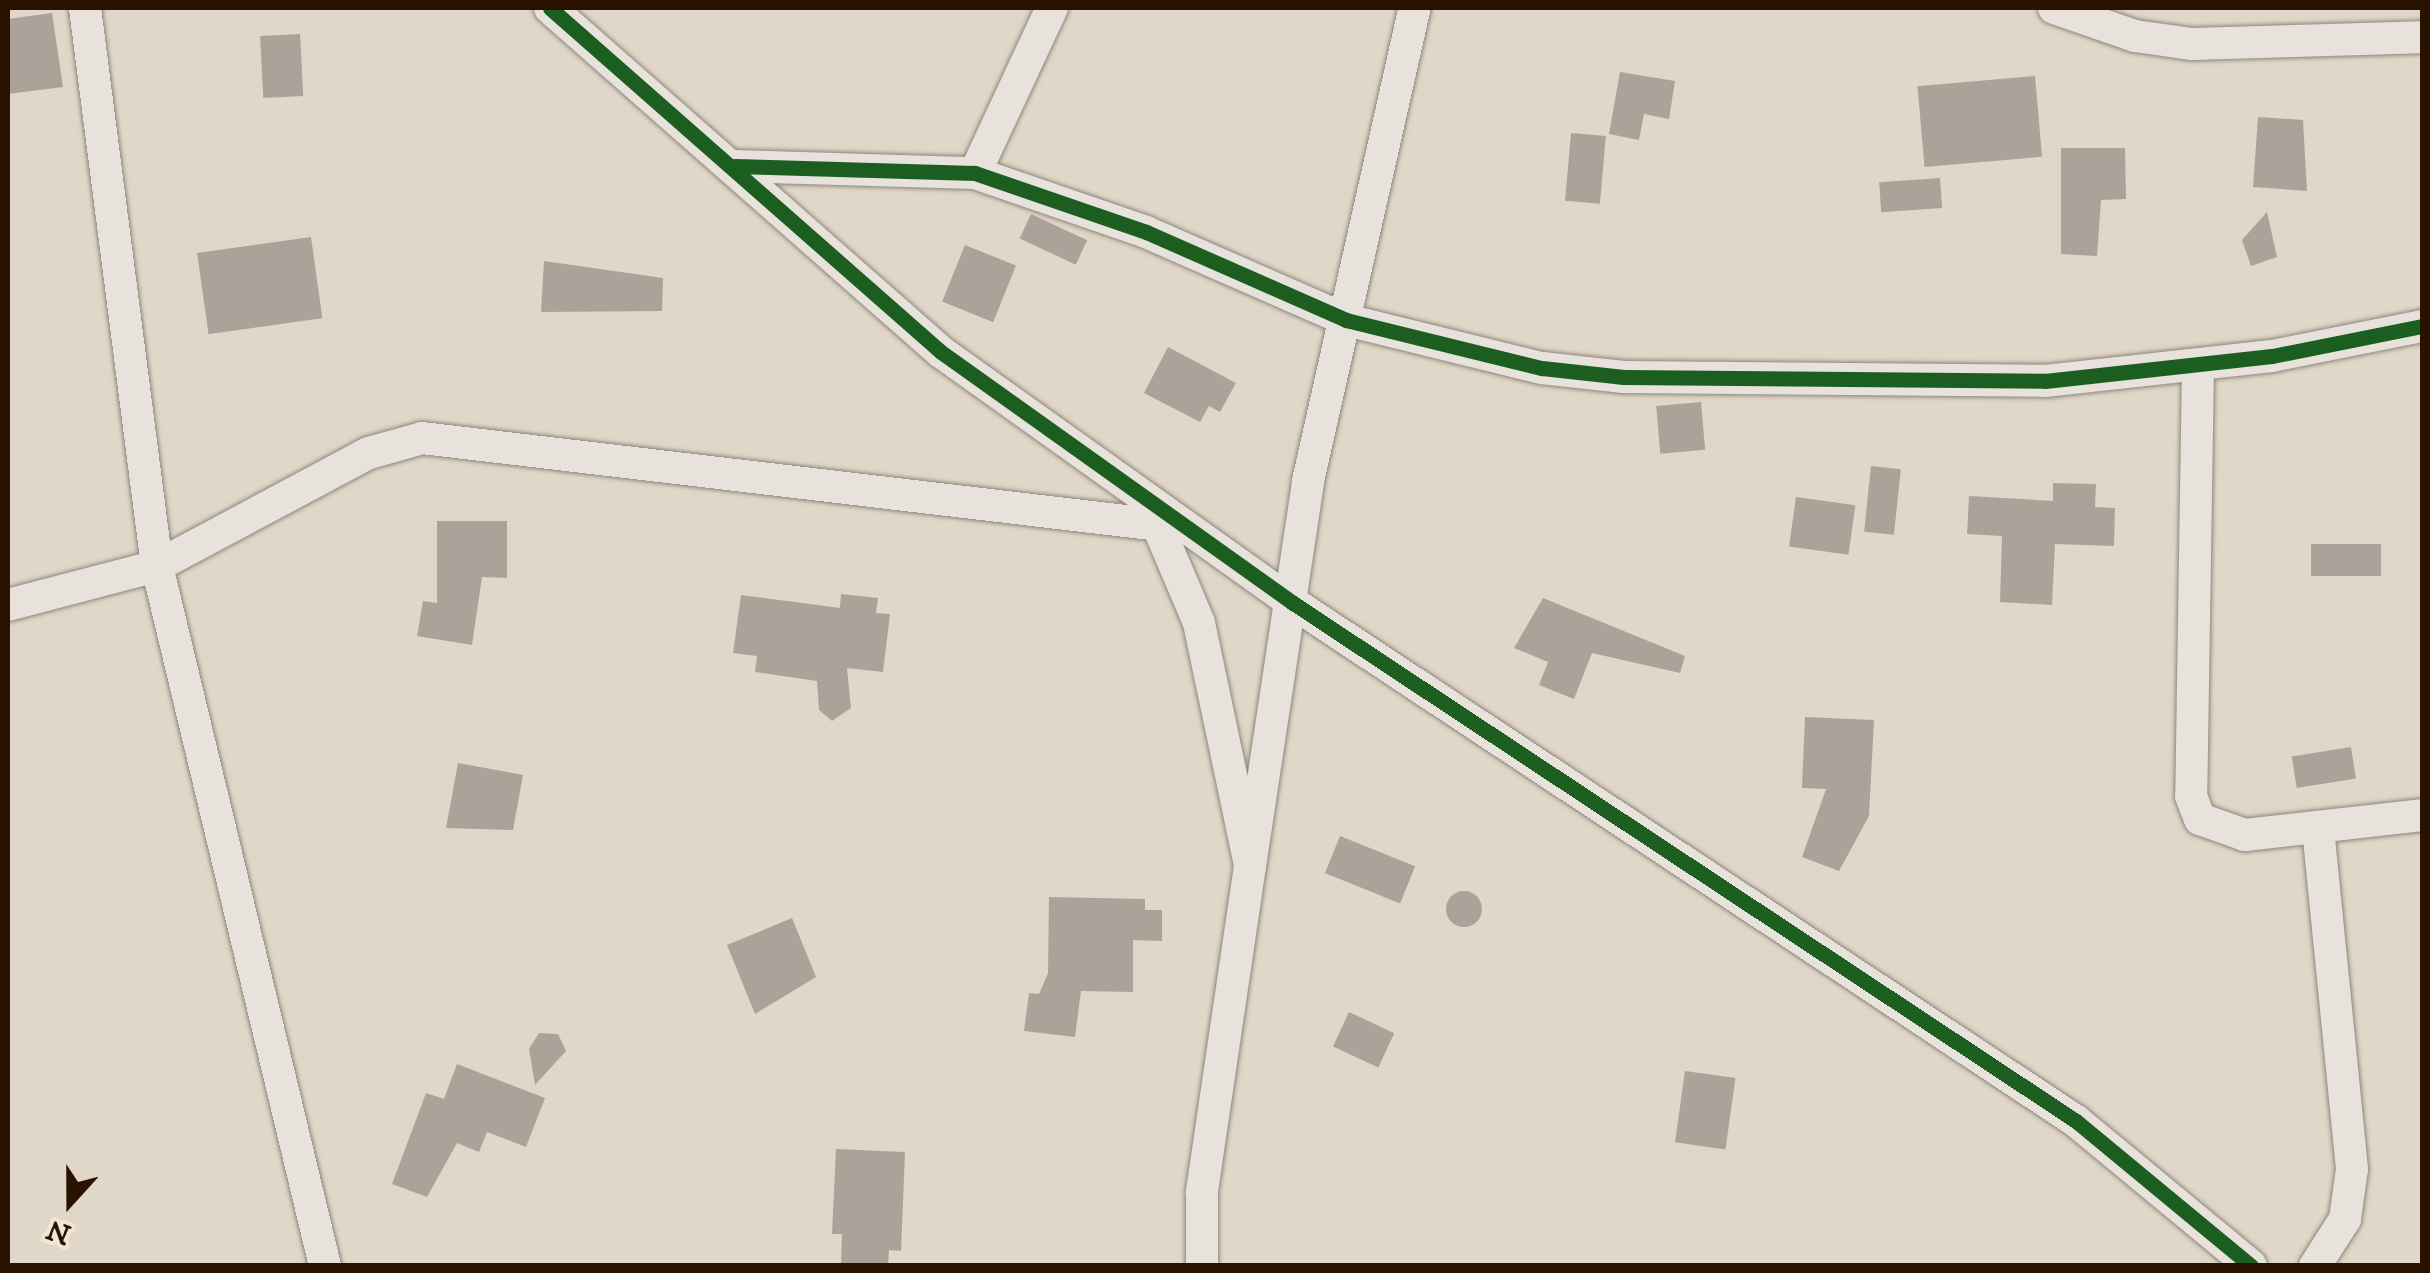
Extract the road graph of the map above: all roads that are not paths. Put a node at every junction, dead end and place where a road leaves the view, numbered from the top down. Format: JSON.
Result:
{"nodes":[{"id":1,"x":85,"y":8,"type":"edge"},
{"id":2,"x":550,"y":8,"type":"edge"},
{"id":3,"x":1052,"y":8,"type":"edge"},
{"id":4,"x":1415,"y":8,"type":"edge"},
{"id":5,"x":2063,"y":9,"type":"edge"},
{"id":6,"x":2422,"y":37,"type":"edge"},
{"id":7,"x":735,"y":166,"type":"junction"},
{"id":8,"x":975,"y":174,"type":"junction"},
{"id":9,"x":1346,"y":320,"type":"junction"},
{"id":10,"x":2422,"y":326,"type":"edge"},
{"id":11,"x":2198,"y":366,"type":"junction"},
{"id":12,"x":1143,"y":493,"type":"junction"},
{"id":13,"x":1159,"y":525,"type":"junction"},
{"id":14,"x":158,"y":566,"type":"junction"},
{"id":15,"x":1293,"y":603,"type":"junction"},
{"id":16,"x":8,"y":605,"type":"edge"},
{"id":17,"x":2422,"y":815,"type":"edge"},
{"id":18,"x":2318,"y":830,"type":"junction"},
{"id":19,"x":1250,"y":866,"type":"junction"},
{"id":20,"x":325,"y":1266,"type":"edge"},
{"id":21,"x":1202,"y":1266,"type":"edge"},
{"id":22,"x":2251,"y":1266,"type":"edge"},
{"id":23,"x":2316,"y":1266,"type":"edge"}],
"edges":[{"from":1,"to":14,"type":"street"},
{"from":2,"to":7,"type":"street"},
{"from":3,"to":8,"type":"street"},
{"from":4,"to":9,"type":"street"},
{"from":5,"to":6,"type":"street"},
{"from":7,"to":8,"type":"street"},
{"from":7,"to":12,"type":"street"},
{"from":8,"to":9,"type":"street"},
{"from":9,"to":11,"type":"street"},
{"from":9,"to":15,"type":"street"},
{"from":10,"to":11,"type":"street"},
{"from":11,"to":18,"type":"street"},
{"from":12,"to":13,"type":"street"},
{"from":12,"to":15,"type":"street"},
{"from":13,"to":14,"type":"street"},
{"from":13,"to":19,"type":"street"},
{"from":14,"to":16,"type":"street"},
{"from":14,"to":20,"type":"street"},
{"from":15,"to":19,"type":"street"},
{"from":15,"to":22,"type":"street"},
{"from":17,"to":18,"type":"street"},
{"from":18,"to":23,"type":"street"},
{"from":19,"to":21,"type":"street"}]}
